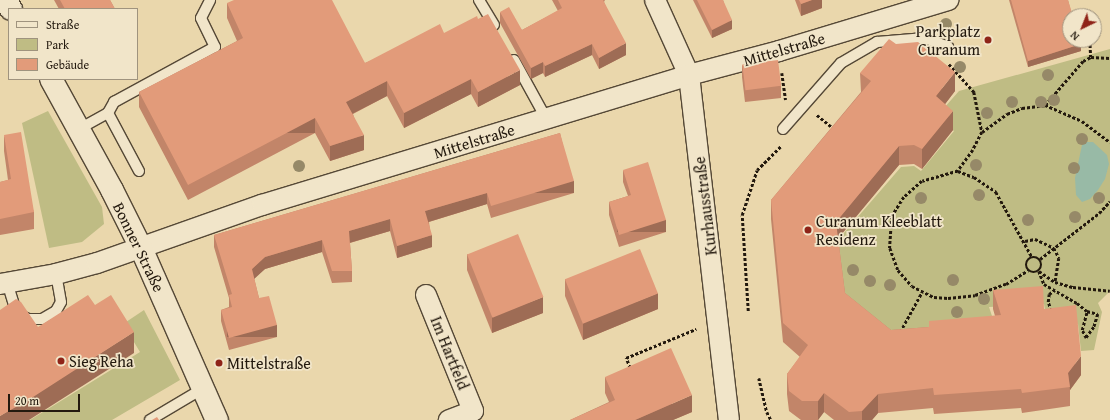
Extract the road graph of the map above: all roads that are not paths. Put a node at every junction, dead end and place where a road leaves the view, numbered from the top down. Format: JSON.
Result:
{"nodes":[{"id":1,"x":210,"y":0,"type":"edge"},
{"id":2,"x":479,"y":0,"type":"edge"},
{"id":3,"x":655,"y":0,"type":"edge"},
{"id":4,"x":948,"y":0,"type":"edge"},
{"id":5,"x":498,"y":32,"type":"edge"},
{"id":6,"x":948,"y":48,"type":"dead end"},
{"id":7,"x":509,"y":52,"type":"edge"},
{"id":8,"x":690,"y":75,"type":"junction"},
{"id":9,"x":52,"y":80,"type":"edge"},
{"id":10,"x":108,"y":113,"type":"junction"},
{"id":11,"x":547,"y":120,"type":"junction"},
{"id":12,"x":80,"y":129,"type":"junction"},
{"id":13,"x":783,"y":129,"type":"dead end"},
{"id":14,"x":139,"y":171,"type":"dead end"},
{"id":15,"x":141,"y":248,"type":"junction"},
{"id":16,"x":56,"y":274,"type":"junction"},
{"id":17,"x":4,"y":283,"type":"edge"},
{"id":18,"x":426,"y":296,"type":"dead end"},
{"id":19,"x":204,"y":388,"type":"junction"},
{"id":20,"x":475,"y":415,"type":"edge"},
{"id":21,"x":150,"y":420,"type":"edge"},
{"id":22,"x":217,"y":420,"type":"edge"},
{"id":23,"x":449,"y":420,"type":"edge"},
{"id":24,"x":729,"y":420,"type":"edge"}],
"edges":[{"from":1,"to":10,"type":"lane"},
{"from":2,"to":5,"type":"lane"},
{"from":3,"to":8,"type":"street","name":"Kurhausstraße"},
{"from":4,"to":8,"type":"street","name":"Mittelstraße"},
{"from":6,"to":13,"type":"lane"},
{"from":7,"to":11,"type":"lane"},
{"from":8,"to":11,"type":"street","name":"Mittelstraße"},
{"from":8,"to":24,"type":"street","name":"Kurhausstraße"},
{"from":9,"to":12,"type":"main road","name":"Bonner Straße"},
{"from":10,"to":12,"type":"lane"},
{"from":10,"to":14,"type":"lane"},
{"from":11,"to":15,"type":"street","name":"Mittelstraße"},
{"from":12,"to":15,"type":"main road","name":"Bonner Straße"},
{"from":15,"to":16,"type":"street","name":"Mittelstraße"},
{"from":15,"to":19,"type":"main road","name":"Bonner Straße"},
{"from":16,"to":17,"type":"street","name":"Mittelstraße"},
{"from":16,"to":17,"type":"lane"},
{"from":18,"to":20,"type":"street","name":"Im Hartfeld"},
{"from":19,"to":21,"type":"lane"},
{"from":19,"to":22,"type":"main road","name":"Bonner Straße"},
{"from":20,"to":23,"type":"street","name":"Im Hartfeld"}]}
